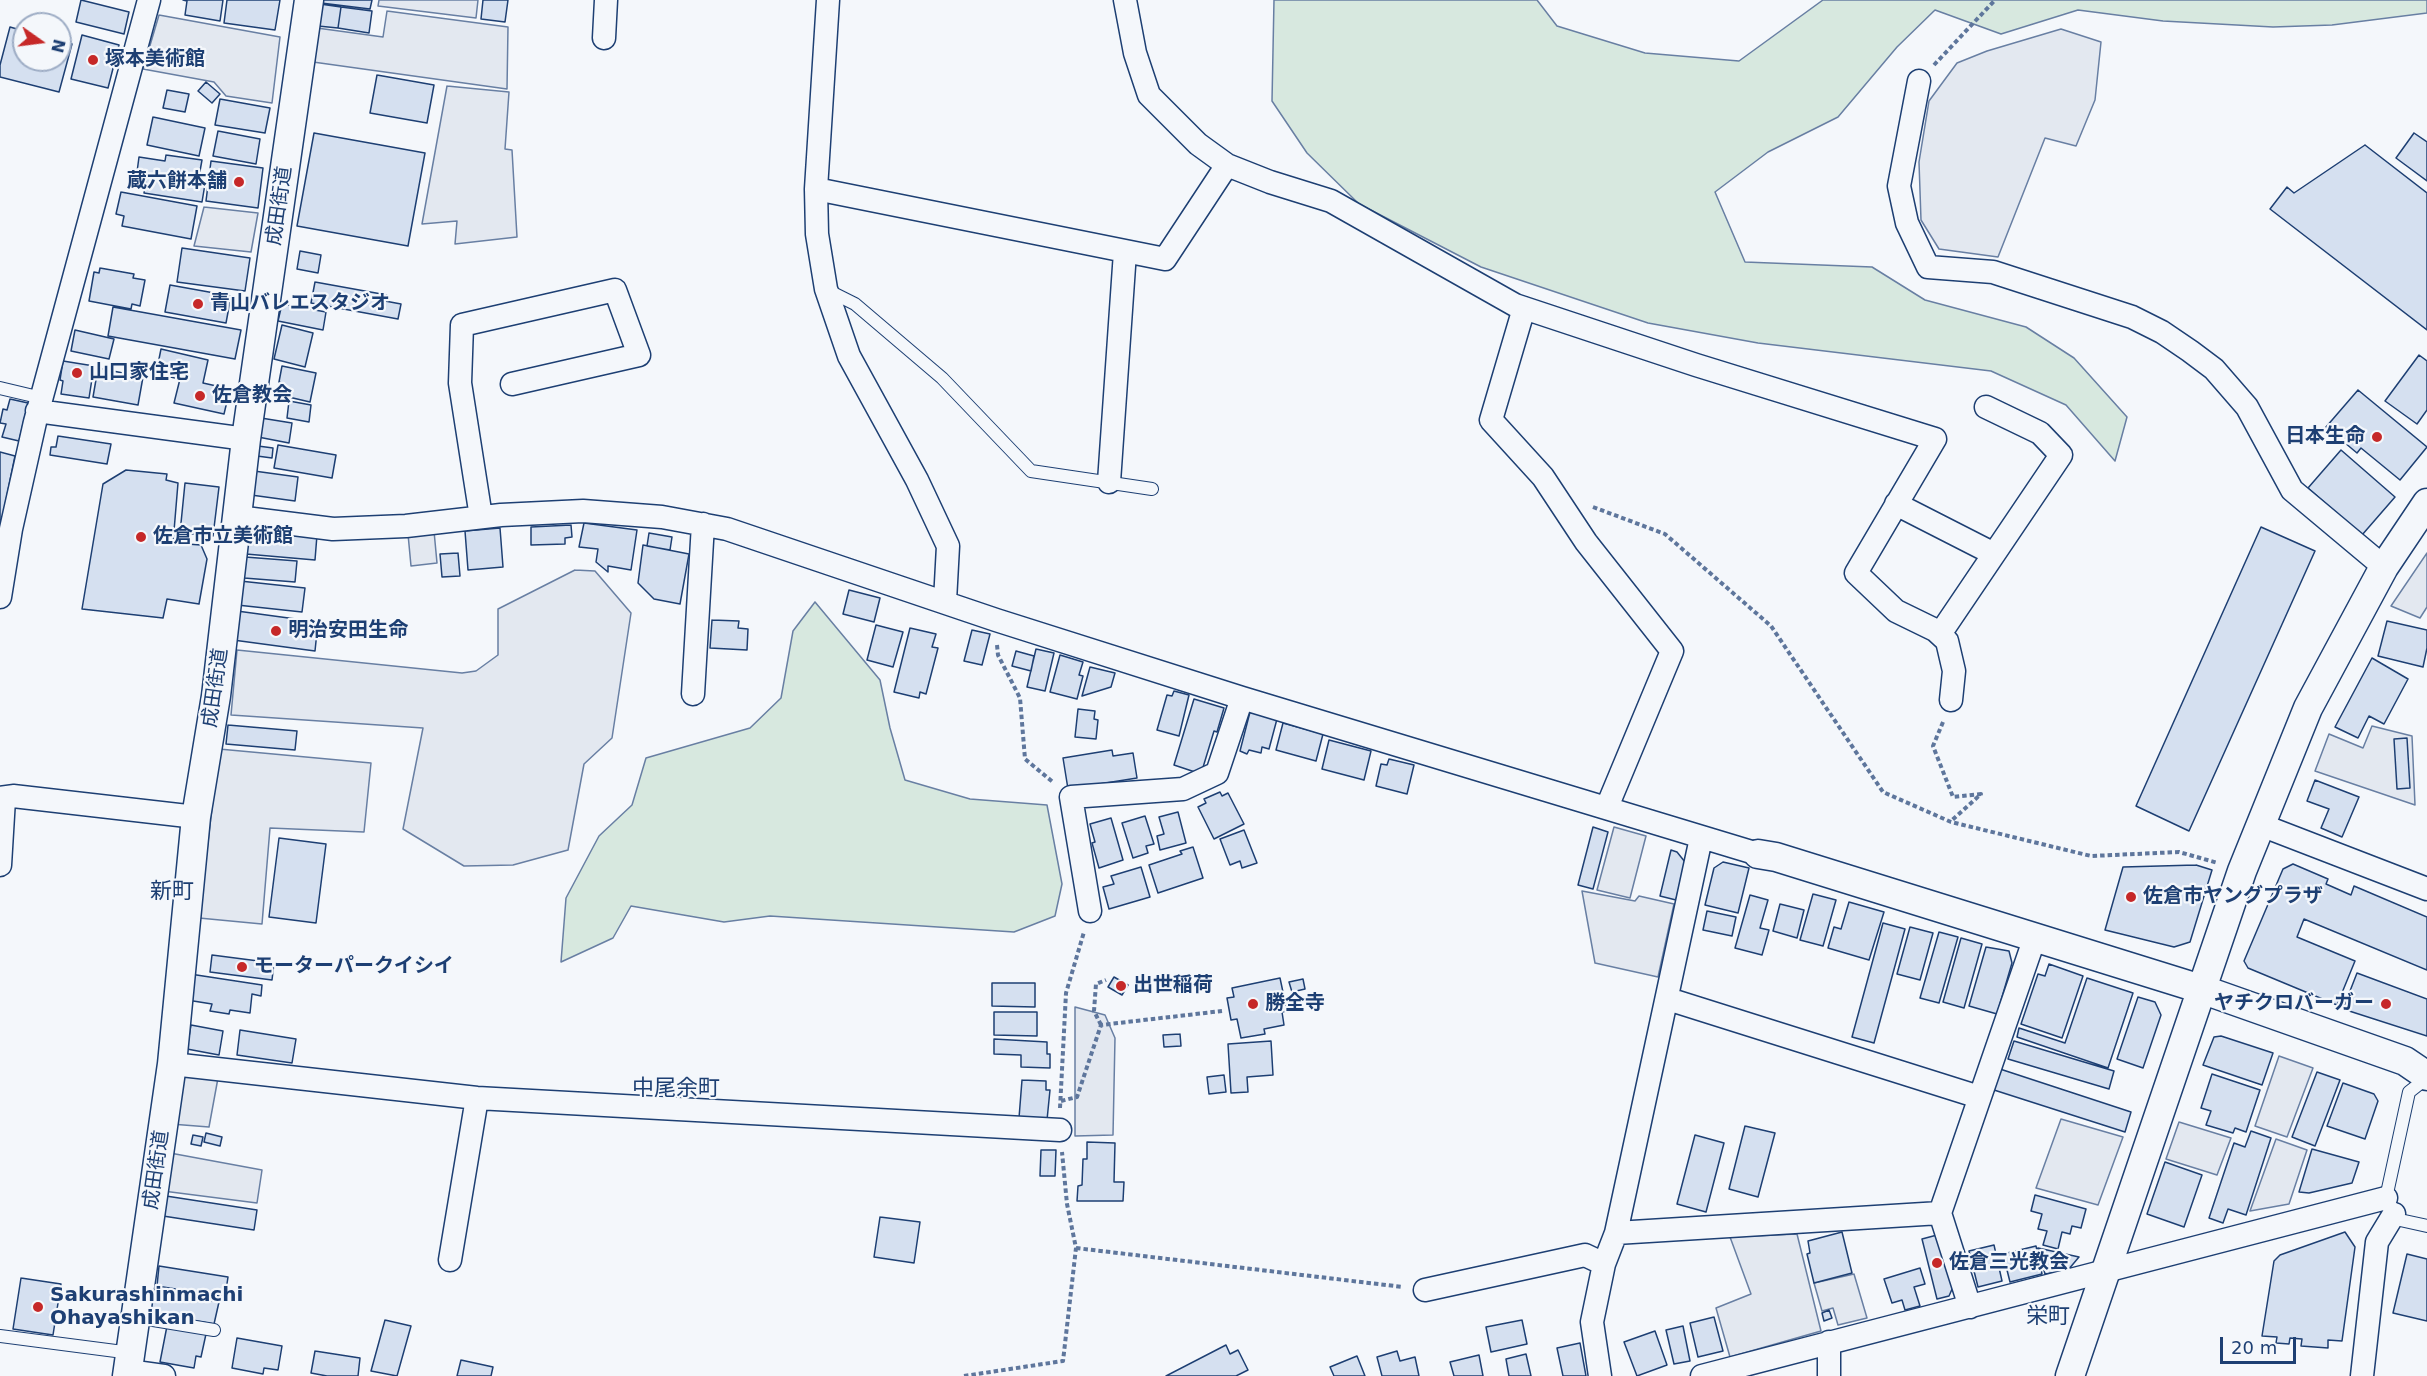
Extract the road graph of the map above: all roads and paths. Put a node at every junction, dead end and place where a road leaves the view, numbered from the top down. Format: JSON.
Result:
{"nodes":[{"id":1,"x":149,"y":0,"type":"edge"},
{"id":2,"x":309,"y":0,"type":"edge"},
{"id":3,"x":606,"y":0,"type":"edge"},
{"id":4,"x":828,"y":0,"type":"edge"},
{"id":5,"x":1125,"y":0,"type":"edge"},
{"id":6,"x":1995,"y":0,"type":"edge"},
{"id":7,"x":604,"y":38,"type":"dead end"},
{"id":8,"x":1919,"y":81,"type":"joint"},
{"id":9,"x":1227,"y":165,"type":"junction"},
{"id":10,"x":816,"y":189,"type":"junction"},
{"id":11,"x":1125,"y":252,"type":"junction"},
{"id":12,"x":826,"y":289,"type":"junction"},
{"id":13,"x":1524,"y":308,"type":"junction"},
{"id":14,"x":512,"y":384,"type":"dead end"},
{"id":15,"x":0,"y":387,"type":"edge"},
{"id":16,"x":40,"y":405,"type":"junction"},
{"id":17,"x":1986,"y":407,"type":"dead end"},
{"id":18,"x":246,"y":439,"type":"junction"},
{"id":19,"x":1109,"y":482,"type":"junction"},
{"id":20,"x":1152,"y":489,"type":"dead end"},
{"id":21,"x":1553,"y":492,"type":"junction"},
{"id":22,"x":2427,"y":503,"type":"edge"},
{"id":23,"x":1896,"y":504,"type":"junction"},
{"id":24,"x":237,"y":517,"type":"junction"},
{"id":25,"x":481,"y":517,"type":"junction"},
{"id":26,"x":703,"y":524,"type":"junction"},
{"id":27,"x":6,"y":529,"type":"edge"},
{"id":28,"x":1994,"y":554,"type":"junction"},
{"id":29,"x":2384,"y":567,"type":"junction"},
{"id":30,"x":0,"y":597,"type":"edge"},
{"id":31,"x":945,"y":601,"type":"junction"},
{"id":32,"x":996,"y":620,"type":"junction"},
{"id":33,"x":1940,"y":634,"type":"junction"},
{"id":34,"x":693,"y":694,"type":"dead end"},
{"id":35,"x":1242,"y":698,"type":"junction"},
{"id":36,"x":1951,"y":700,"type":"joint"},
{"id":37,"x":1071,"y":797,"type":"junction"},
{"id":38,"x":2,"y":798,"type":"edge"},
{"id":39,"x":1607,"y":807,"type":"junction"},
{"id":40,"x":196,"y":817,"type":"junction"},
{"id":41,"x":1951,"y":822,"type":"junction"},
{"id":42,"x":2260,"y":825,"type":"junction"},
{"id":43,"x":1701,"y":838,"type":"junction"},
{"id":44,"x":1758,"y":854,"type":"joint"},
{"id":45,"x":0,"y":865,"type":"edge"},
{"id":46,"x":2242,"y":872,"type":"junction"},
{"id":47,"x":2427,"y":889,"type":"edge"},
{"id":48,"x":1090,"y":911,"type":"joint"},
{"id":49,"x":2035,"y":937,"type":"junction"},
{"id":50,"x":1106,"y":980,"type":"dead end"},
{"id":51,"x":2201,"y":989,"type":"junction"},
{"id":52,"x":1668,"y":999,"type":"junction"},
{"id":53,"x":1222,"y":1011,"type":"dead end"},
{"id":54,"x":1101,"y":1025,"type":"junction"},
{"id":55,"x":172,"y":1064,"type":"junction"},
{"id":56,"x":2427,"y":1077,"type":"edge"},
{"id":57,"x":1979,"y":1097,"type":"junction"},
{"id":58,"x":477,"y":1098,"type":"junction"},
{"id":59,"x":1061,"y":1101,"type":"junction"},
{"id":60,"x":1060,"y":1130,"type":"junction"},
{"id":61,"x":2390,"y":1206,"type":"junction"},
{"id":62,"x":1940,"y":1213,"type":"junction"},
{"id":63,"x":2427,"y":1226,"type":"edge"},
{"id":64,"x":1616,"y":1233,"type":"junction"},
{"id":65,"x":1076,"y":1248,"type":"junction"},
{"id":66,"x":450,"y":1260,"type":"dead end"},
{"id":67,"x":1604,"y":1264,"type":"junction"},
{"id":68,"x":2106,"y":1270,"type":"junction"},
{"id":69,"x":1425,"y":1290,"type":"joint"},
{"id":70,"x":1970,"y":1306,"type":"junction"},
{"id":71,"x":135,"y":1317,"type":"junction"},
{"id":72,"x":214,"y":1330,"type":"dead end"},
{"id":73,"x":0,"y":1336,"type":"edge"},
{"id":74,"x":1829,"y":1342,"type":"junction"},
{"id":75,"x":129,"y":1367,"type":"edge"},
{"id":76,"x":2366,"y":1375,"type":"edge"},
{"id":77,"x":164,"y":1376,"type":"edge"},
{"id":78,"x":964,"y":1376,"type":"edge"},
{"id":79,"x":1600,"y":1376,"type":"edge"},
{"id":80,"x":1702,"y":1376,"type":"edge"},
{"id":81,"x":1829,"y":1376,"type":"edge"},
{"id":82,"x":2070,"y":1376,"type":"edge"}],
"edges":[{"from":1,"to":16,"type":"street"},
{"from":2,"to":18,"type":"street","name":"成田街道"},
{"from":3,"to":7,"type":"street"},
{"from":4,"to":10,"type":"street"},
{"from":5,"to":9,"type":"street"},
{"from":6,"to":8,"type":"path"},
{"from":8,"to":29,"type":"street"},
{"from":9,"to":11,"type":"street"},
{"from":9,"to":13,"type":"street"},
{"from":10,"to":11,"type":"street"},
{"from":10,"to":12,"type":"street"},
{"from":11,"to":19,"type":"street"},
{"from":12,"to":19,"type":"lane"},
{"from":12,"to":31,"type":"street"},
{"from":13,"to":21,"type":"street"},
{"from":13,"to":23,"type":"street"},
{"from":14,"to":25,"type":"street"},
{"from":15,"to":16,"type":"lane"},
{"from":16,"to":18,"type":"street"},
{"from":16,"to":27,"type":"street"},
{"from":17,"to":28,"type":"street"},
{"from":18,"to":24,"type":"street","name":"成田街道"},
{"from":19,"to":20,"type":"lane"},
{"from":21,"to":39,"type":"street"},
{"from":21,"to":41,"type":"path"},
{"from":22,"to":29,"type":"street"},
{"from":23,"to":28,"type":"street"},
{"from":23,"to":33,"type":"street"},
{"from":24,"to":25,"type":"street"},
{"from":24,"to":40,"type":"street","name":"成田街道"},
{"from":25,"to":26,"type":"street"},
{"from":26,"to":31,"type":"street"},
{"from":26,"to":34,"type":"street"},
{"from":27,"to":30,"type":"street"},
{"from":28,"to":33,"type":"street"},
{"from":29,"to":42,"type":"street"},
{"from":31,"to":32,"type":"street"},
{"from":32,"to":35,"type":"street"},
{"from":32,"to":37,"type":"path"},
{"from":33,"to":36,"type":"street"},
{"from":35,"to":37,"type":"street"},
{"from":35,"to":39,"type":"street"},
{"from":36,"to":41,"type":"path"},
{"from":37,"to":48,"type":"street"},
{"from":38,"to":40,"type":"street"},
{"from":38,"to":45,"type":"street"},
{"from":39,"to":43,"type":"street"},
{"from":40,"to":55,"type":"street","name":"成田街道"},
{"from":41,"to":46,"type":"path"},
{"from":42,"to":46,"type":"street"},
{"from":42,"to":47,"type":"street"},
{"from":43,"to":44,"type":"street"},
{"from":43,"to":52,"type":"street"},
{"from":44,"to":49,"type":"street"},
{"from":46,"to":51,"type":"street"},
{"from":48,"to":59,"type":"path"},
{"from":49,"to":51,"type":"street"},
{"from":49,"to":57,"type":"street"},
{"from":50,"to":54,"type":"path"},
{"from":51,"to":56,"type":"street"},
{"from":51,"to":68,"type":"street"},
{"from":52,"to":57,"type":"street"},
{"from":52,"to":64,"type":"street"},
{"from":53,"to":54,"type":"path"},
{"from":54,"to":59,"type":"path"},
{"from":55,"to":58,"type":"street"},
{"from":55,"to":71,"type":"street","name":"成田街道"},
{"from":56,"to":61,"type":"lane"},
{"from":57,"to":62,"type":"street"},
{"from":58,"to":60,"type":"street"},
{"from":58,"to":66,"type":"street"},
{"from":59,"to":60,"type":"path"},
{"from":60,"to":65,"type":"path"},
{"from":61,"to":63,"type":"lane"},
{"from":61,"to":68,"type":"street"},
{"from":61,"to":76,"type":"street"},
{"from":62,"to":64,"type":"street"},
{"from":62,"to":70,"type":"street"},
{"from":64,"to":67,"type":"street"},
{"from":65,"to":69,"type":"path"},
{"from":65,"to":78,"type":"path"},
{"from":67,"to":69,"type":"street"},
{"from":67,"to":79,"type":"street"},
{"from":68,"to":70,"type":"street"},
{"from":68,"to":82,"type":"street"},
{"from":70,"to":74,"type":"street"},
{"from":71,"to":72,"type":"lane"},
{"from":71,"to":75,"type":"street","name":"成田街道"},
{"from":73,"to":75,"type":"lane"},
{"from":74,"to":80,"type":"street"},
{"from":74,"to":81,"type":"street"},
{"from":75,"to":77,"type":"street"}]}
